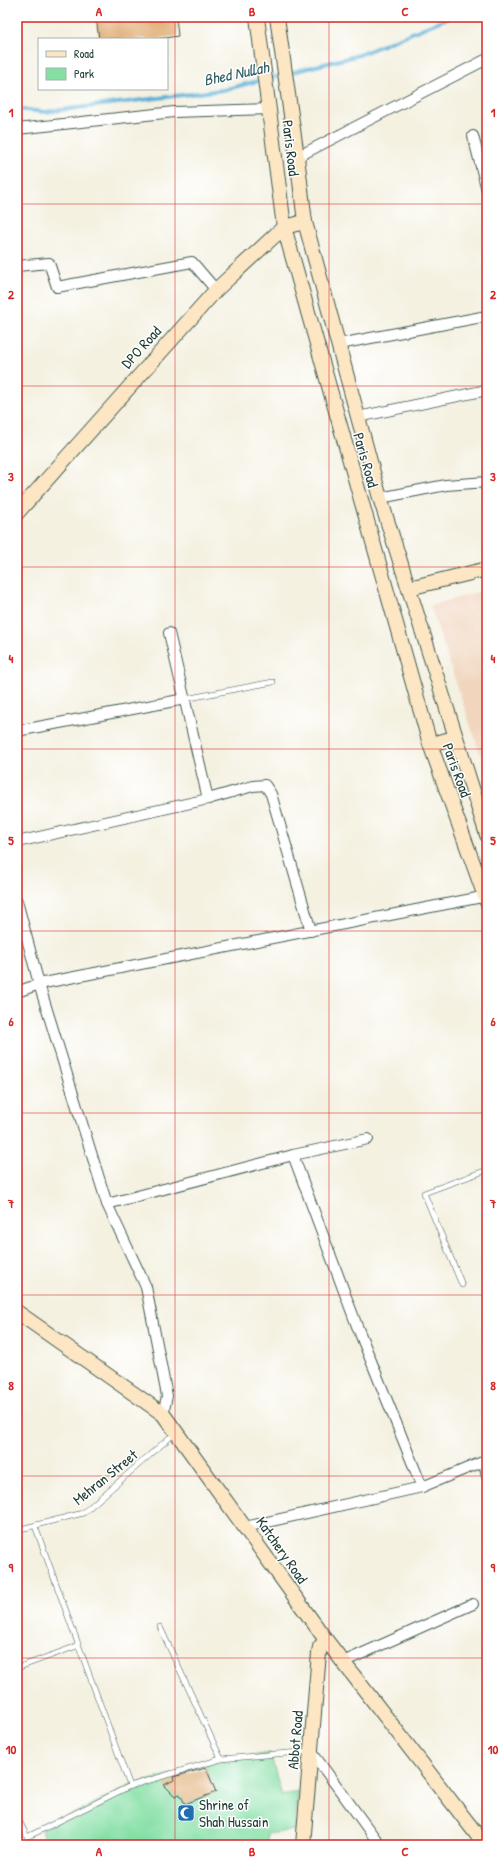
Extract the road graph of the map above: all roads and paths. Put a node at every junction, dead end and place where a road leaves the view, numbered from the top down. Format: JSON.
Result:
{"nodes":[{"id":1,"x":236,"y":17,"type":"edge"},
{"id":2,"x":257,"y":17,"type":"edge"},
{"id":3,"x":277,"y":17,"type":"edge"},
{"id":4,"x":487,"y":59,"type":"edge"},
{"id":5,"x":269,"y":109,"type":"junction"},
{"id":6,"x":17,"y":129,"type":"edge"},
{"id":7,"x":473,"y":136,"type":"dead end"},
{"id":8,"x":297,"y":157,"type":"junction"},
{"id":9,"x":487,"y":190,"type":"edge"},
{"id":10,"x":304,"y":222,"type":"junction"},
{"id":11,"x":284,"y":227,"type":"junction"},
{"id":12,"x":17,"y":266,"type":"edge"},
{"id":13,"x":216,"y":290,"type":"junction"},
{"id":14,"x":487,"y":316,"type":"edge"},
{"id":15,"x":339,"y":344,"type":"junction"},
{"id":16,"x":487,"y":390,"type":"edge"},
{"id":17,"x":358,"y":417,"type":"junction"},
{"id":18,"x":487,"y":482,"type":"edge"},
{"id":19,"x":380,"y":498,"type":"junction"},
{"id":20,"x":17,"y":513,"type":"edge"},
{"id":21,"x":487,"y":570,"type":"edge"},
{"id":22,"x":409,"y":588,"type":"junction"},
{"id":23,"x":169,"y":633,"type":"dead end"},
{"id":24,"x":273,"y":682,"type":"dead end"},
{"id":25,"x":185,"y":699,"type":"junction"},
{"id":26,"x":17,"y":732,"type":"edge"},
{"id":27,"x":455,"y":738,"type":"junction"},
{"id":28,"x":430,"y":744,"type":"junction"},
{"id":29,"x":208,"y":800,"type":"junction"},
{"id":30,"x":487,"y":835,"type":"edge"},
{"id":31,"x":17,"y":842,"type":"edge"},
{"id":32,"x":486,"y":898,"type":"edge"},
{"id":33,"x":17,"y":901,"type":"edge"},
{"id":34,"x":311,"y":931,"type":"junction"},
{"id":35,"x":39,"y":984,"type":"junction"},
{"id":36,"x":17,"y":992,"type":"edge"},
{"id":37,"x":368,"y":1139,"type":"dead end"},
{"id":38,"x":293,"y":1155,"type":"junction"},
{"id":39,"x":487,"y":1170,"type":"edge"},
{"id":40,"x":107,"y":1204,"type":"junction"},
{"id":41,"x":462,"y":1285,"type":"dead end"},
{"id":42,"x":17,"y":1312,"type":"edge"},
{"id":43,"x":163,"y":1414,"type":"junction"},
{"id":44,"x":176,"y":1432,"type":"junction"},
{"id":45,"x":485,"y":1461,"type":"edge"},
{"id":46,"x":487,"y":1476,"type":"edge"},
{"id":47,"x":422,"y":1487,"type":"junction"},
{"id":48,"x":35,"y":1526,"type":"junction"},
{"id":49,"x":246,"y":1527,"type":"junction"},
{"id":50,"x":17,"y":1530,"type":"edge"},
{"id":51,"x":473,"y":1604,"type":"dead end"},
{"id":52,"x":160,"y":1628,"type":"dead end"},
{"id":53,"x":326,"y":1640,"type":"junction"},
{"id":54,"x":77,"y":1646,"type":"junction"},
{"id":55,"x":343,"y":1662,"type":"junction"},
{"id":56,"x":17,"y":1668,"type":"edge"},
{"id":57,"x":311,"y":1751,"type":"junction"},
{"id":58,"x":221,"y":1759,"type":"junction"},
{"id":59,"x":130,"y":1786,"type":"junction"},
{"id":60,"x":17,"y":1816,"type":"edge"},
{"id":61,"x":303,"y":1845,"type":"edge"},
{"id":62,"x":380,"y":1845,"type":"edge"},
{"id":63,"x":485,"y":1845,"type":"edge"}],
"edges":[{"from":1,"to":2,"type":"lane"},
{"from":2,"to":5,"type":"main road","name":"Paris Road"},
{"from":3,"to":8,"type":"main road","name":"Paris Road"},
{"from":4,"to":8,"type":"street"},
{"from":5,"to":6,"type":"street"},
{"from":5,"to":11,"type":"main road","name":"Paris Road"},
{"from":7,"to":9,"type":"street"},
{"from":8,"to":10,"type":"main road","name":"Paris Road"},
{"from":10,"to":11,"type":"main road","name":"DPO Road"},
{"from":10,"to":15,"type":"main road","name":"Paris Road"},
{"from":11,"to":13,"type":"main road","name":"DPO Road"},
{"from":11,"to":28,"type":"main road","name":"Paris Road"},
{"from":12,"to":13,"type":"street"},
{"from":13,"to":20,"type":"main road","name":"DPO Road"},
{"from":14,"to":15,"type":"street"},
{"from":15,"to":17,"type":"main road","name":"Paris Road"},
{"from":16,"to":17,"type":"street"},
{"from":17,"to":19,"type":"main road","name":"Paris Road"},
{"from":18,"to":19,"type":"street"},
{"from":19,"to":22,"type":"main road","name":"Paris Road"},
{"from":21,"to":22,"type":"main road"},
{"from":22,"to":27,"type":"main road","name":"Paris Road"},
{"from":23,"to":25,"type":"street"},
{"from":24,"to":25,"type":"lane"},
{"from":25,"to":26,"type":"street"},
{"from":25,"to":29,"type":"street"},
{"from":27,"to":28,"type":"main road"},
{"from":27,"to":30,"type":"main road","name":"Paris Road"},
{"from":28,"to":32,"type":"main road","name":"Paris Road"},
{"from":29,"to":31,"type":"street"},
{"from":29,"to":34,"type":"street"},
{"from":32,"to":34,"type":"street"},
{"from":33,"to":35,"type":"street"},
{"from":34,"to":35,"type":"street"},
{"from":35,"to":36,"type":"street"},
{"from":35,"to":40,"type":"street"},
{"from":37,"to":38,"type":"street"},
{"from":38,"to":40,"type":"street"},
{"from":38,"to":47,"type":"street"},
{"from":39,"to":41,"type":"lane"},
{"from":40,"to":43,"type":"street"},
{"from":42,"to":43,"type":"main road","name":"Katchery Road"},
{"from":43,"to":44,"type":"main road","name":"Katchery Road"},
{"from":44,"to":48,"type":"lane","name":"Mehran Street"},
{"from":44,"to":49,"type":"main road","name":"Katchery Road"},
{"from":45,"to":46,"type":"street"},
{"from":45,"to":47,"type":"street"},
{"from":47,"to":49,"type":"street"},
{"from":48,"to":50,"type":"lane","name":"Mehran Street"},
{"from":48,"to":54,"type":"lane"},
{"from":49,"to":53,"type":"main road","name":"Katchery Road"},
{"from":51,"to":55,"type":"street"},
{"from":52,"to":58,"type":"lane"},
{"from":53,"to":55,"type":"main road","name":"Katchery Road"},
{"from":53,"to":57,"type":"main road","name":"Abbot Road"},
{"from":54,"to":56,"type":"lane"},
{"from":54,"to":59,"type":"lane"},
{"from":55,"to":63,"type":"main road","name":"Katchery Road"},
{"from":57,"to":58,"type":"lane"},
{"from":57,"to":61,"type":"main road","name":"Abbot Road"},
{"from":57,"to":62,"type":"street"},
{"from":58,"to":59,"type":"lane"},
{"from":59,"to":60,"type":"lane"}]}
